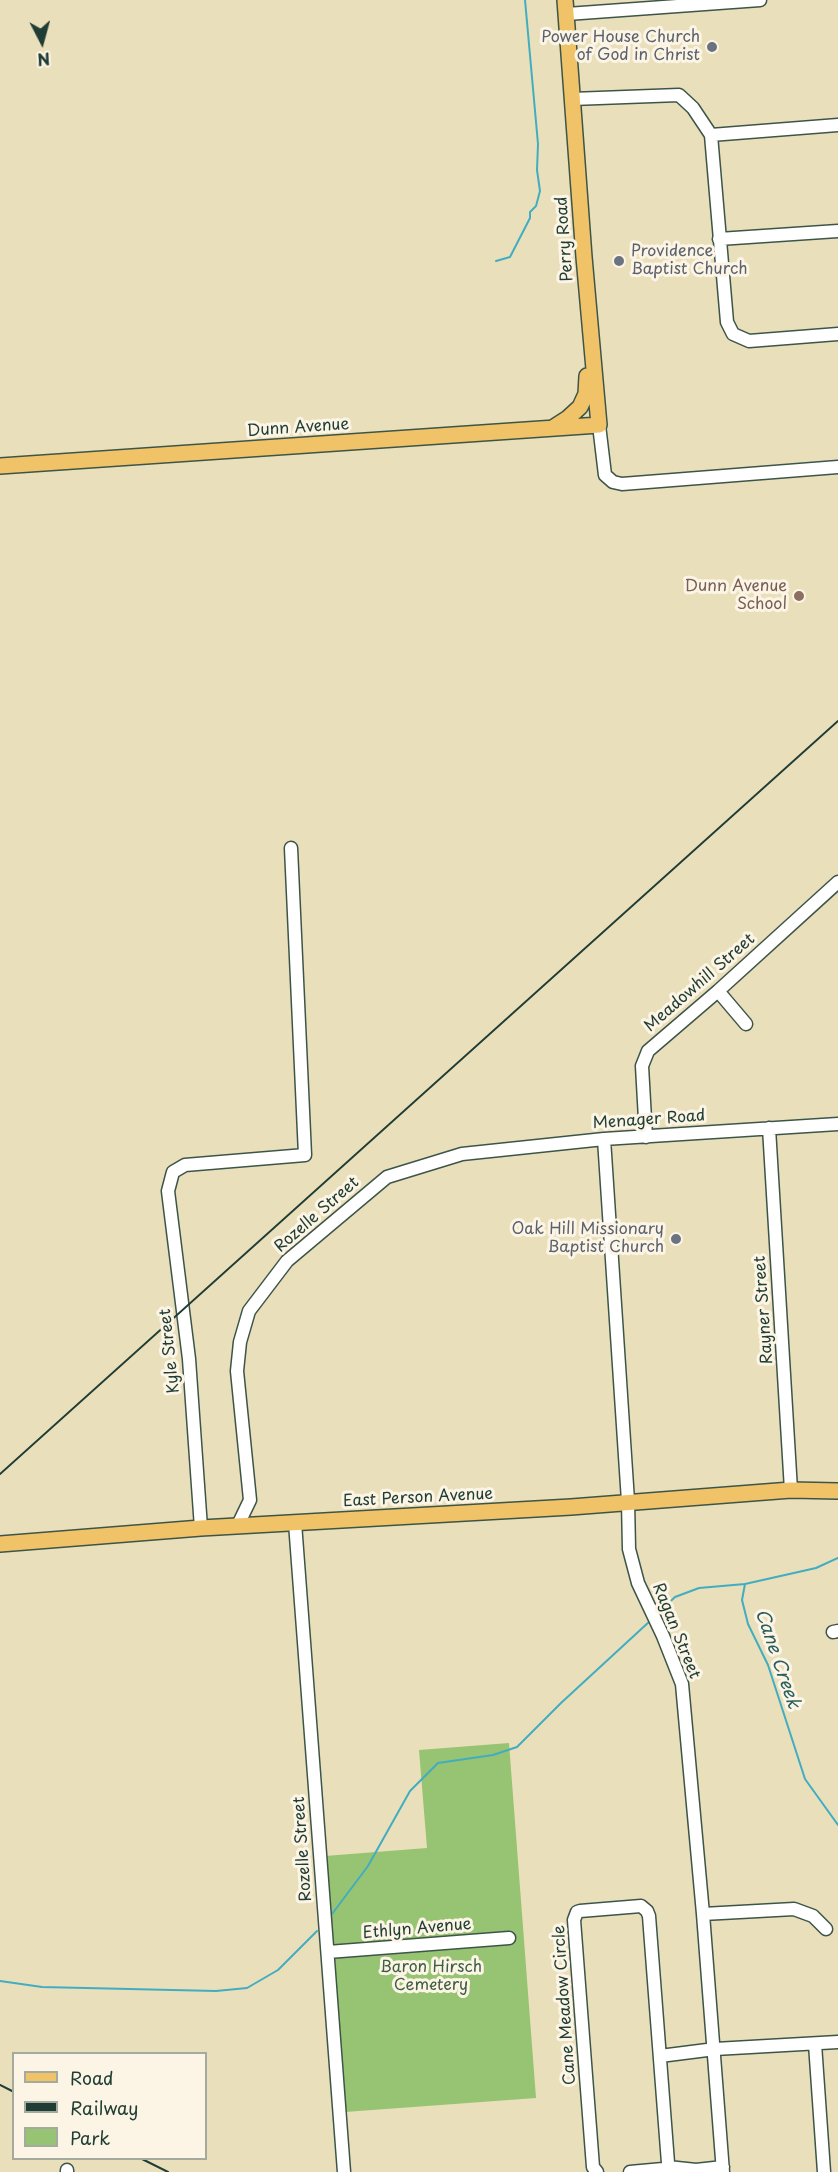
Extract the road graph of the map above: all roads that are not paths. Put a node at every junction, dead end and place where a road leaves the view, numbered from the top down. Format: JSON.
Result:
{"nodes":[{"id":1,"x":760,"y":0,"type":"edge"},
{"id":2,"x":715,"y":2,"type":"edge"},
{"id":3,"x":566,"y":7,"type":"edge"},
{"id":4,"x":572,"y":99,"type":"junction"},
{"id":5,"x":838,"y":125,"type":"edge"},
{"id":6,"x":711,"y":135,"type":"junction"},
{"id":7,"x":838,"y":231,"type":"edge"},
{"id":8,"x":719,"y":239,"type":"junction"},
{"id":9,"x":838,"y":334,"type":"edge"},
{"id":10,"x":591,"y":341,"type":"junction"},
{"id":11,"x":599,"y":425,"type":"junction"},
{"id":12,"x":548,"y":429,"type":"junction"},
{"id":13,"x":0,"y":466,"type":"edge"},
{"id":14,"x":838,"y":467,"type":"edge"},
{"id":15,"x":291,"y":848,"type":"dead end"},
{"id":16,"x":838,"y":882,"type":"edge"},
{"id":17,"x":718,"y":991,"type":"junction"},
{"id":18,"x":746,"y":1024,"type":"dead end"},
{"id":19,"x":838,"y":1124,"type":"edge"},
{"id":20,"x":769,"y":1128,"type":"junction"},
{"id":21,"x":646,"y":1137,"type":"junction"},
{"id":22,"x":604,"y":1139,"type":"junction"},
{"id":23,"x":462,"y":1154,"type":"joint"},
{"id":24,"x":791,"y":1490,"type":"junction"},
{"id":25,"x":838,"y":1491,"type":"edge"},
{"id":26,"x":628,"y":1501,"type":"junction"},
{"id":27,"x":295,"y":1523,"type":"junction"},
{"id":28,"x":237,"y":1527,"type":"junction"},
{"id":29,"x":201,"y":1528,"type":"junction"},
{"id":30,"x":0,"y":1544,"type":"edge"},
{"id":31,"x":703,"y":1914,"type":"junction"},
{"id":32,"x":826,"y":1929,"type":"dead end"},
{"id":33,"x":508,"y":1938,"type":"dead end"},
{"id":34,"x":328,"y":1952,"type":"junction"},
{"id":35,"x":838,"y":2042,"type":"edge"},
{"id":36,"x":815,"y":2044,"type":"junction"},
{"id":37,"x":715,"y":2049,"type":"junction"},
{"id":38,"x":660,"y":2056,"type":"junction"},
{"id":39,"x":668,"y":2167,"type":"junction"},
{"id":40,"x":723,"y":2170,"type":"edge"},
{"id":41,"x":344,"y":2172,"type":"edge"},
{"id":42,"x":597,"y":2172,"type":"edge"},
{"id":43,"x":630,"y":2172,"type":"edge"},
{"id":44,"x":824,"y":2172,"type":"edge"}],
"edges":[{"from":1,"to":2,"type":"street"},
{"from":2,"to":3,"type":"street"},
{"from":3,"to":4,"type":"main road","name":"Perry Road"},
{"from":4,"to":6,"type":"street"},
{"from":4,"to":10,"type":"main road","name":"Perry Road"},
{"from":5,"to":6,"type":"street"},
{"from":6,"to":8,"type":"street"},
{"from":7,"to":8,"type":"street"},
{"from":8,"to":9,"type":"street"},
{"from":10,"to":11,"type":"main road","name":"Perry Road"},
{"from":10,"to":12,"type":"main road"},
{"from":11,"to":12,"type":"main road","name":"Dunn Avenue"},
{"from":11,"to":14,"type":"street","name":"Perry Road"},
{"from":12,"to":13,"type":"main road","name":"Dunn Avenue"},
{"from":15,"to":29,"type":"street","name":"Kyle Street"},
{"from":16,"to":17,"type":"street","name":"Meadowhill Street"},
{"from":17,"to":18,"type":"street"},
{"from":17,"to":21,"type":"street","name":"Meadowhill Street"},
{"from":19,"to":20,"type":"street","name":"Menager Road"},
{"from":20,"to":21,"type":"street","name":"Menager Road"},
{"from":20,"to":24,"type":"street","name":"Rayner Street"},
{"from":21,"to":22,"type":"street","name":"Menager Road"},
{"from":22,"to":23,"type":"street","name":"Menager Road"},
{"from":22,"to":26,"type":"street","name":"Ragan Street"},
{"from":23,"to":28,"type":"street","name":"Rozelle Street"},
{"from":24,"to":25,"type":"main road","name":"East Person Avenue"},
{"from":24,"to":26,"type":"main road","name":"East Person Avenue"},
{"from":26,"to":27,"type":"main road","name":"East Person Avenue"},
{"from":26,"to":31,"type":"street","name":"Ragan Street"},
{"from":27,"to":28,"type":"main road","name":"East Person Avenue"},
{"from":27,"to":34,"type":"street","name":"Rozelle Street"},
{"from":28,"to":29,"type":"main road","name":"East Person Avenue"},
{"from":29,"to":30,"type":"main road","name":"East Person Avenue"},
{"from":31,"to":32,"type":"street"},
{"from":31,"to":37,"type":"street","name":"Ragan Street"},
{"from":33,"to":34,"type":"street","name":"Ethlyn Avenue"},
{"from":34,"to":41,"type":"street","name":"Rozelle Street"},
{"from":35,"to":36,"type":"street"},
{"from":36,"to":37,"type":"street"},
{"from":36,"to":44,"type":"street"},
{"from":37,"to":38,"type":"street"},
{"from":37,"to":40,"type":"street","name":"Ragan Street"},
{"from":38,"to":39,"type":"street","name":"Cane Meadow Circle"},
{"from":38,"to":42,"type":"street","name":"Cane Meadow Circle"},
{"from":39,"to":40,"type":"street"},
{"from":39,"to":43,"type":"street"}]}
